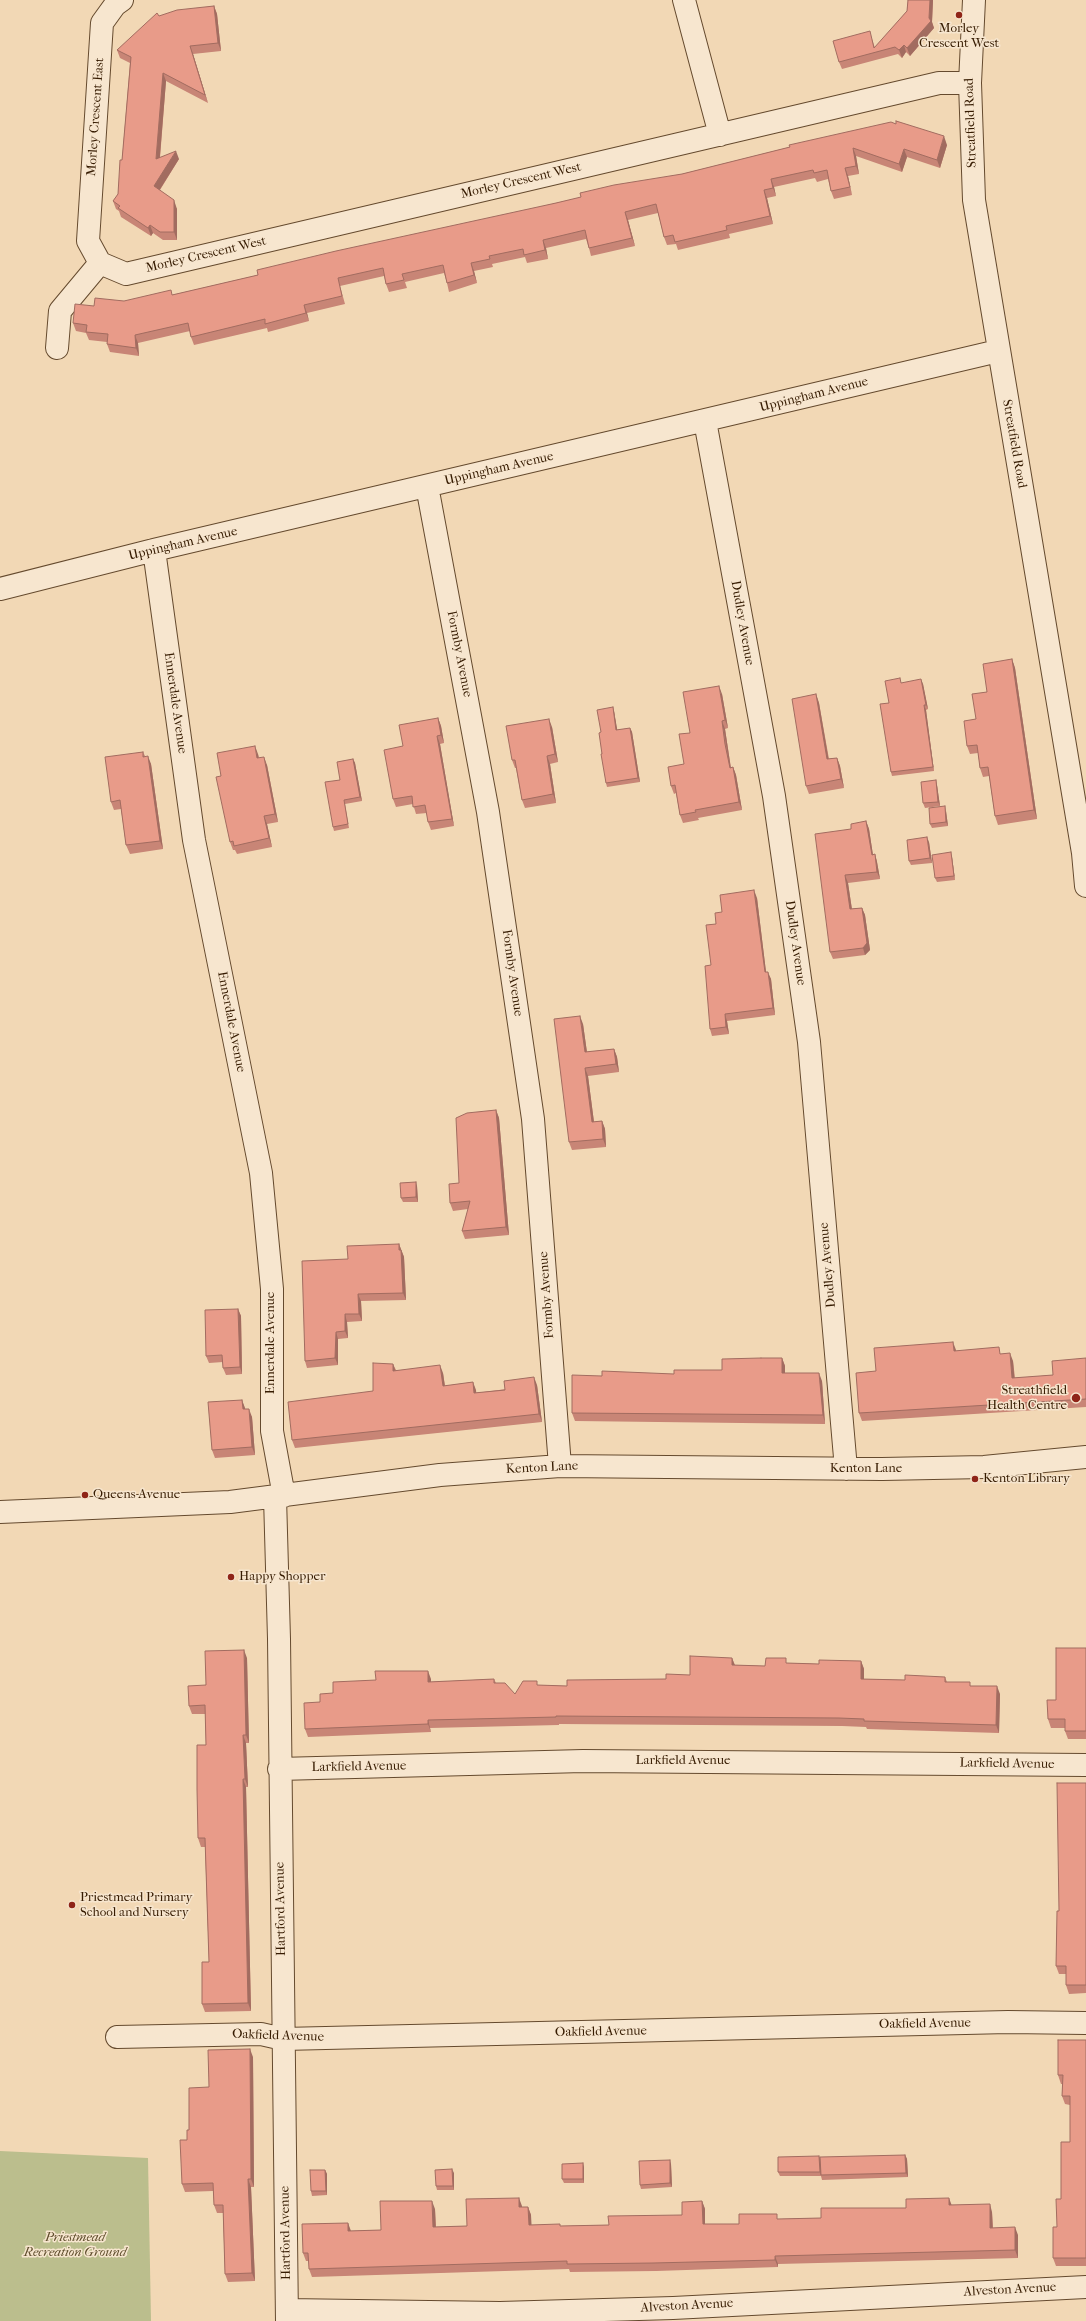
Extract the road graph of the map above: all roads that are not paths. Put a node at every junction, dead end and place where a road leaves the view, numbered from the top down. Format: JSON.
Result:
{"nodes":[{"id":1,"x":122,"y":0,"type":"edge"},
{"id":2,"x":684,"y":0,"type":"edge"},
{"id":3,"x":974,"y":0,"type":"edge"},
{"id":4,"x":970,"y":83,"type":"junction"},
{"id":5,"x":720,"y":135,"type":"junction"},
{"id":6,"x":100,"y":263,"type":"junction"},
{"id":7,"x":57,"y":348,"type":"dead end"},
{"id":8,"x":998,"y":351,"type":"junction"},
{"id":9,"x":705,"y":421,"type":"junction"},
{"id":10,"x":428,"y":486,"type":"junction"},
{"id":11,"x":154,"y":550,"type":"junction"},
{"id":12,"x":0,"y":589,"type":"edge"},
{"id":13,"x":1086,"y":886,"type":"edge"},
{"id":14,"x":1086,"y":1457,"type":"edge"},
{"id":15,"x":560,"y":1466,"type":"junction"},
{"id":16,"x":846,"y":1469,"type":"junction"},
{"id":17,"x":279,"y":1497,"type":"junction"},
{"id":18,"x":0,"y":1512,"type":"edge"},
{"id":19,"x":1086,"y":1765,"type":"edge"},
{"id":20,"x":279,"y":1769,"type":"junction"},
{"id":21,"x":1086,"y":2023,"type":"edge"},
{"id":22,"x":117,"y":2037,"type":"dead end"},
{"id":23,"x":283,"y":2039,"type":"junction"},
{"id":24,"x":1086,"y":2287,"type":"edge"},
{"id":25,"x":287,"y":2315,"type":"edge"}],
"edges":[{"from":1,"to":6,"type":"street","name":"Morley Crescent East"},
{"from":2,"to":5,"type":"street"},
{"from":3,"to":4,"type":"street","name":"Streatfield Road"},
{"from":4,"to":5,"type":"street","name":"Morley Crescent West"},
{"from":4,"to":8,"type":"street","name":"Streatfield Road"},
{"from":5,"to":6,"type":"street","name":"Morley Crescent West"},
{"from":6,"to":7,"type":"street"},
{"from":8,"to":9,"type":"street","name":"Uppingham Avenue"},
{"from":8,"to":13,"type":"street","name":"Streatfield Road"},
{"from":9,"to":10,"type":"street","name":"Uppingham Avenue"},
{"from":9,"to":16,"type":"street","name":"Dudley Avenue"},
{"from":10,"to":11,"type":"street","name":"Uppingham Avenue"},
{"from":10,"to":15,"type":"street","name":"Formby Avenue"},
{"from":11,"to":12,"type":"street","name":"Uppingham Avenue"},
{"from":11,"to":17,"type":"street","name":"Ennerdale Avenue"},
{"from":14,"to":16,"type":"street","name":"Kenton Lane"},
{"from":15,"to":16,"type":"street","name":"Kenton Lane"},
{"from":15,"to":17,"type":"street","name":"Kenton Lane"},
{"from":17,"to":18,"type":"street","name":"Kenton Lane"},
{"from":17,"to":20,"type":"street","name":"Hartford Avenue"},
{"from":19,"to":20,"type":"street","name":"Larkfield Avenue"},
{"from":20,"to":23,"type":"street","name":"Hartford Avenue"},
{"from":21,"to":23,"type":"street","name":"Oakfield Avenue"},
{"from":22,"to":23,"type":"street","name":"Oakfield Avenue"},
{"from":23,"to":25,"type":"street","name":"Hartford Avenue"},
{"from":24,"to":25,"type":"street","name":"Alveston Avenue"}]}
